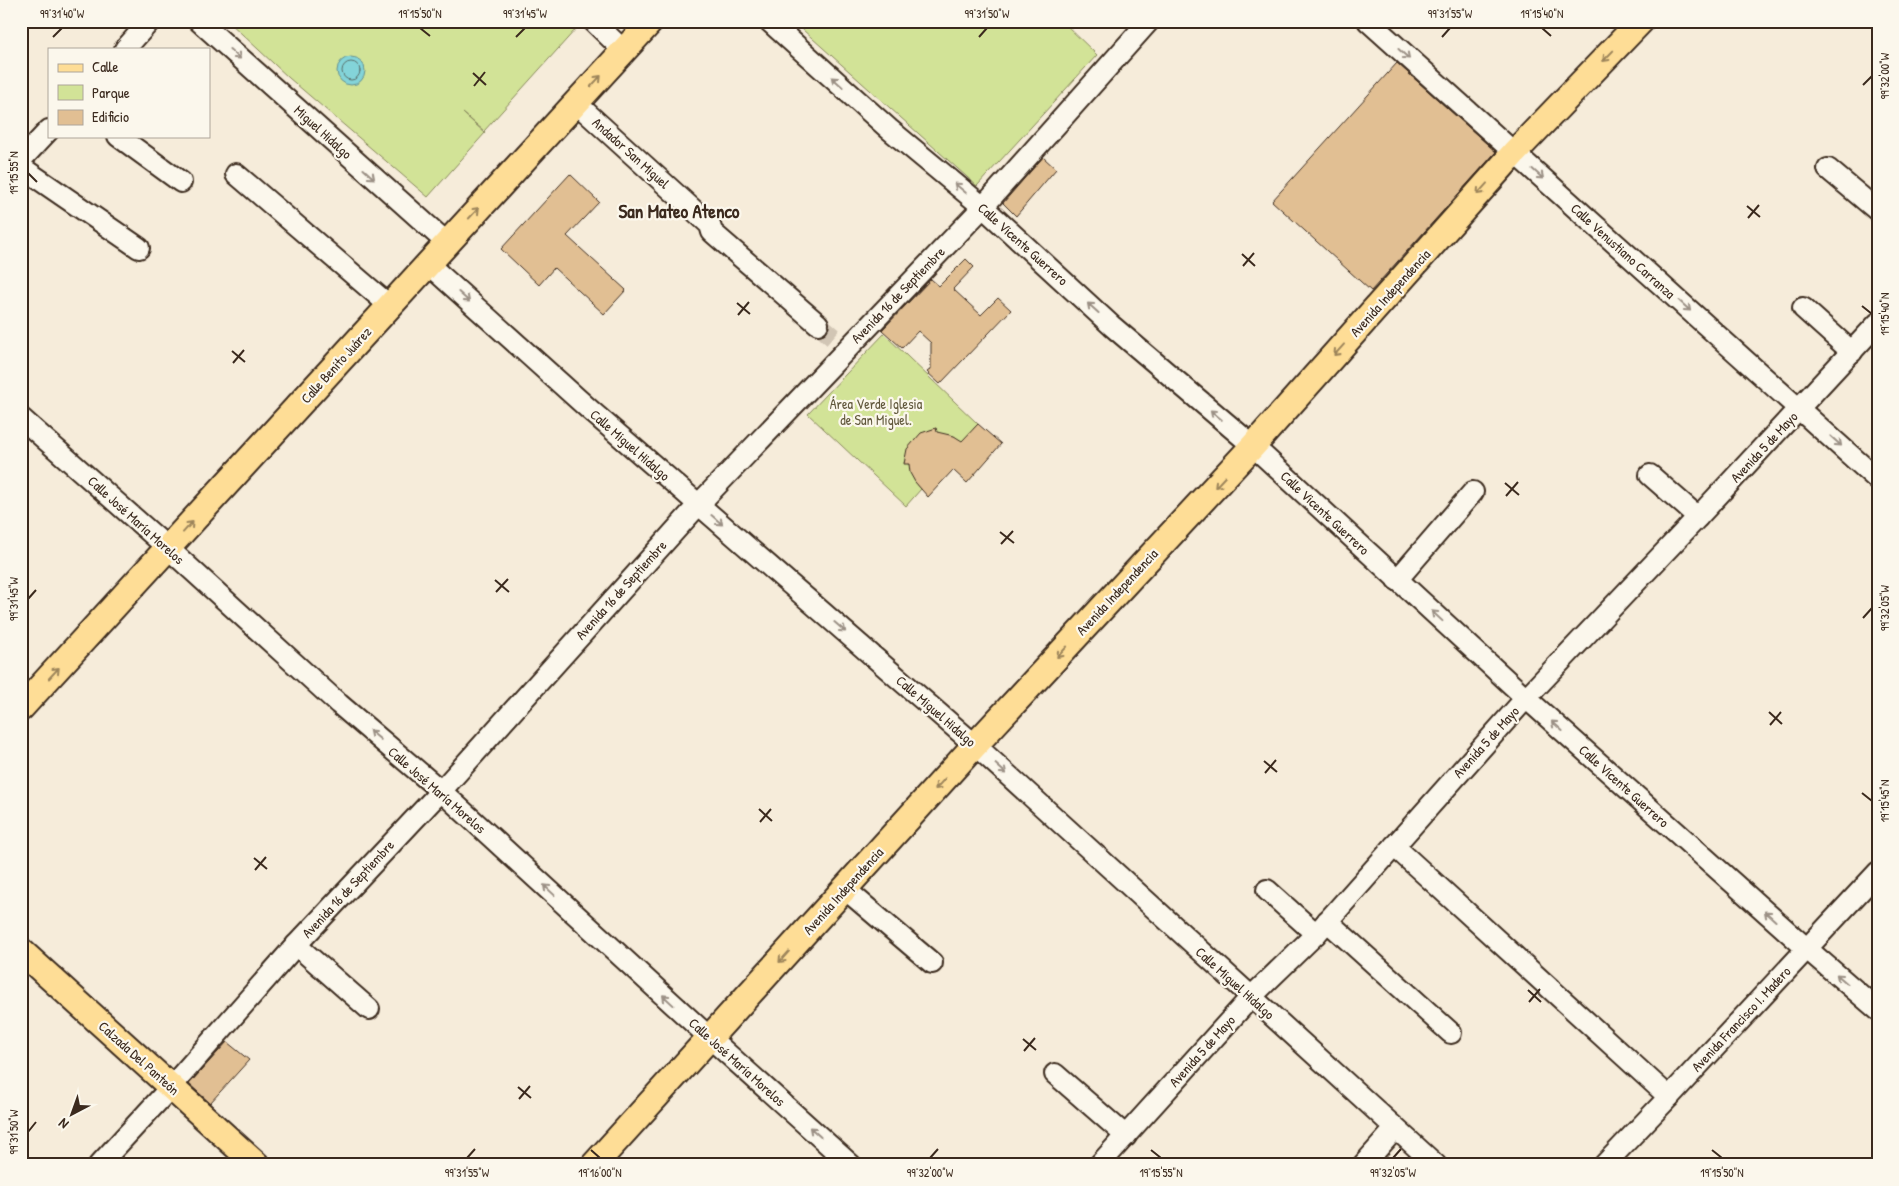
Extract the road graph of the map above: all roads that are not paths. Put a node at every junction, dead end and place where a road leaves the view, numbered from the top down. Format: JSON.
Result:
{"nodes":[{"id":1,"x":198,"y":21,"type":"edge"},
{"id":2,"x":593,"y":21,"type":"edge"},
{"id":3,"x":651,"y":21,"type":"edge"},
{"id":4,"x":769,"y":21,"type":"edge"},
{"id":5,"x":1149,"y":21,"type":"edge"},
{"id":6,"x":1368,"y":21,"type":"edge"},
{"id":7,"x":1641,"y":21,"type":"edge"},
{"id":8,"x":144,"y":23,"type":"edge"},
{"id":9,"x":126,"y":48,"type":"edge"},
{"id":10,"x":624,"y":51,"type":"junction"},
{"id":11,"x":576,"y":103,"type":"junction"},
{"id":12,"x":48,"y":131,"type":"edge"},
{"id":13,"x":121,"y":138,"type":"edge"},
{"id":14,"x":1514,"y":153,"type":"junction"},
{"id":15,"x":21,"y":160,"type":"edge"},
{"id":16,"x":21,"y":167,"type":"edge"},
{"id":17,"x":1828,"y":169,"type":"dead end"},
{"id":18,"x":236,"y":174,"type":"dead end"},
{"id":19,"x":181,"y":182,"type":"dead end"},
{"id":20,"x":983,"y":207,"type":"junction"},
{"id":21,"x":1878,"y":211,"type":"edge"},
{"id":22,"x":447,"y":243,"type":"junction"},
{"id":23,"x":139,"y":248,"type":"dead end"},
{"id":24,"x":428,"y":264,"type":"junction"},
{"id":25,"x":390,"y":306,"type":"junction"},
{"id":26,"x":1803,"y":308,"type":"dead end"},
{"id":27,"x":1878,"y":323,"type":"edge"},
{"id":28,"x":818,"y":324,"type":"tunnel mouth"},
{"id":29,"x":1852,"y":352,"type":"junction"},
{"id":30,"x":1800,"y":408,"type":"junction"},
{"id":31,"x":21,"y":418,"type":"edge"},
{"id":32,"x":1254,"y":446,"type":"junction"},
{"id":33,"x":1650,"y":475,"type":"dead end"},
{"id":34,"x":1878,"y":480,"type":"edge"},
{"id":35,"x":1474,"y":492,"type":"dead end"},
{"id":36,"x":699,"y":504,"type":"junction"},
{"id":37,"x":1698,"y":517,"type":"junction"},
{"id":38,"x":169,"y":549,"type":"junction"},
{"id":39,"x":1397,"y":580,"type":"junction"},
{"id":40,"x":1526,"y":698,"type":"junction"},
{"id":41,"x":21,"y":708,"type":"edge"},
{"id":42,"x":975,"y":745,"type":"junction"},
{"id":43,"x":441,"y":791,"type":"junction"},
{"id":44,"x":1394,"y":846,"type":"junction"},
{"id":45,"x":1878,"y":872,"type":"edge"},
{"id":46,"x":845,"y":889,"type":"junction"},
{"id":47,"x":1267,"y":890,"type":"dead end"},
{"id":48,"x":1321,"y":927,"type":"junction"},
{"id":49,"x":296,"y":945,"type":"junction"},
{"id":50,"x":1806,"y":948,"type":"junction"},
{"id":51,"x":21,"y":952,"type":"edge"},
{"id":52,"x":932,"y":963,"type":"dead end"},
{"id":53,"x":1251,"y":997,"type":"junction"},
{"id":54,"x":369,"y":1009,"type":"dead end"},
{"id":55,"x":1878,"y":1010,"type":"edge"},
{"id":56,"x":1451,"y":1033,"type":"dead end"},
{"id":57,"x":710,"y":1038,"type":"junction"},
{"id":58,"x":1055,"y":1074,"type":"dead end"},
{"id":59,"x":171,"y":1087,"type":"junction"},
{"id":60,"x":1669,"y":1097,"type":"junction"},
{"id":61,"x":1395,"y":1129,"type":"junction"},
{"id":62,"x":1126,"y":1136,"type":"junction"},
{"id":63,"x":99,"y":1165,"type":"edge"},
{"id":64,"x":257,"y":1165,"type":"edge"},
{"id":65,"x":594,"y":1165,"type":"edge"},
{"id":66,"x":851,"y":1165,"type":"edge"},
{"id":67,"x":1099,"y":1165,"type":"edge"},
{"id":68,"x":1362,"y":1165,"type":"edge"},
{"id":69,"x":1436,"y":1165,"type":"edge"},
{"id":70,"x":1604,"y":1165,"type":"edge"}],
"edges":[{"from":1,"to":22,"type":"street","name":"Miguel Hidalgo","one_way":true},
{"from":2,"to":10,"type":"street"},
{"from":3,"to":10,"type":"main road","name":"Calle Benito Juárez"},
{"from":20,"to":4,"type":"street","name":"Calle Vicente Guerrero","one_way":true},
{"from":5,"to":20,"type":"street","name":"Avenida 16 de Septiembre"},
{"from":6,"to":14,"type":"street","name":"Calle Venustiano Carranza","one_way":true},
{"from":7,"to":14,"type":"main road","name":"Avenida Independencia","one_way":true},
{"from":8,"to":9,"type":"street"},
{"from":11,"to":10,"type":"main road","name":"Calle Benito Juárez","one_way":true},
{"from":22,"to":11,"type":"main road","name":"Calle Benito Juárez","one_way":true},
{"from":11,"to":28,"type":"street","name":"Andador San Miguel"},
{"from":12,"to":15,"type":"street"},
{"from":13,"to":19,"type":"street"},
{"from":14,"to":30,"type":"street","name":"Calle Venustiano Carranza","one_way":true},
{"from":14,"to":32,"type":"main road","name":"Avenida Independencia","one_way":true},
{"from":16,"to":23,"type":"street"},
{"from":17,"to":21,"type":"street"},
{"from":18,"to":25,"type":"street"},
{"from":32,"to":20,"type":"street","name":"Calle Vicente Guerrero","one_way":true},
{"from":20,"to":36,"type":"street","name":"Avenida 16 de Septiembre"},
{"from":22,"to":24,"type":"main road","name":"Calle Benito Juárez"},
{"from":24,"to":25,"type":"main road","name":"Calle Benito Juárez"},
{"from":24,"to":36,"type":"street","name":"Calle Miguel Hidalgo","one_way":true},
{"from":38,"to":25,"type":"main road","name":"Calle Benito Juárez","one_way":true},
{"from":26,"to":29,"type":"street"},
{"from":27,"to":29,"type":"street","name":"Avenida 5 de Mayo"},
{"from":29,"to":30,"type":"street","name":"Avenida 5 de Mayo"},
{"from":30,"to":34,"type":"street","name":"Calle Venustiano Carranza","one_way":true},
{"from":30,"to":37,"type":"street","name":"Avenida 5 de Mayo"},
{"from":31,"to":38,"type":"street","name":"Calle José María Morelos"},
{"from":32,"to":39,"type":"street","name":"Calle Vicente Guerrero"},
{"from":32,"to":42,"type":"main road","name":"Avenida Independencia","one_way":true},
{"from":33,"to":37,"type":"street"},
{"from":35,"to":39,"type":"street"},
{"from":36,"to":42,"type":"street","name":"Calle Miguel Hidalgo","one_way":true},
{"from":36,"to":43,"type":"street","name":"Avenida 16 de Septiembre"},
{"from":37,"to":40,"type":"street","name":"Avenida 5 de Mayo"},
{"from":41,"to":38,"type":"main road","name":"Calle Benito Juárez","one_way":true},
{"from":43,"to":38,"type":"street","name":"Calle José María Morelos","one_way":true},
{"from":40,"to":39,"type":"street","name":"Calle Vicente Guerrero","one_way":true},
{"from":40,"to":44,"type":"street","name":"Avenida 5 de Mayo"},
{"from":50,"to":40,"type":"street","name":"Calle Vicente Guerrero","one_way":true},
{"from":42,"to":46,"type":"main road","name":"Avenida Independencia","one_way":true},
{"from":42,"to":53,"type":"street","name":"Calle Miguel Hidalgo","one_way":true},
{"from":43,"to":49,"type":"street","name":"Avenida 16 de Septiembre"},
{"from":57,"to":43,"type":"street","name":"Calle José María Morelos","one_way":true},
{"from":44,"to":48,"type":"street","name":"Avenida 5 de Mayo"},
{"from":44,"to":60,"type":"street"},
{"from":45,"to":50,"type":"street","name":"Avenida Francisco I. Madero"},
{"from":46,"to":52,"type":"street"},
{"from":46,"to":57,"type":"main road","name":"Avenida Independencia","one_way":true},
{"from":47,"to":48,"type":"street"},
{"from":48,"to":53,"type":"street","name":"Avenida 5 de Mayo"},
{"from":48,"to":56,"type":"street"},
{"from":49,"to":54,"type":"street"},
{"from":49,"to":59,"type":"street","name":"Avenida 16 de Septiembre"},
{"from":55,"to":50,"type":"street","name":"Calle Vicente Guerrero","one_way":true},
{"from":50,"to":60,"type":"street","name":"Avenida Francisco I. Madero"},
{"from":51,"to":59,"type":"main road","name":"Calzada Del Panteón"},
{"from":53,"to":61,"type":"street","name":"Calle Miguel Hidalgo"},
{"from":53,"to":62,"type":"street","name":"Avenida 5 de Mayo"},
{"from":57,"to":65,"type":"main road","name":"Avenida Independencia"},
{"from":66,"to":57,"type":"street","name":"Calle José María Morelos","one_way":true},
{"from":58,"to":62,"type":"street"},
{"from":59,"to":63,"type":"street","name":"Avenida 16 de Septiembre"},
{"from":59,"to":64,"type":"main road","name":"Calzada Del Panteón"},
{"from":60,"to":70,"type":"street","name":"Avenida Francisco I. Madero"},
{"from":61,"to":68,"type":"street"},
{"from":61,"to":69,"type":"street","name":"Calle Miguel Hidalgo"},
{"from":62,"to":67,"type":"street","name":"Avenida 5 de Mayo"}]}
